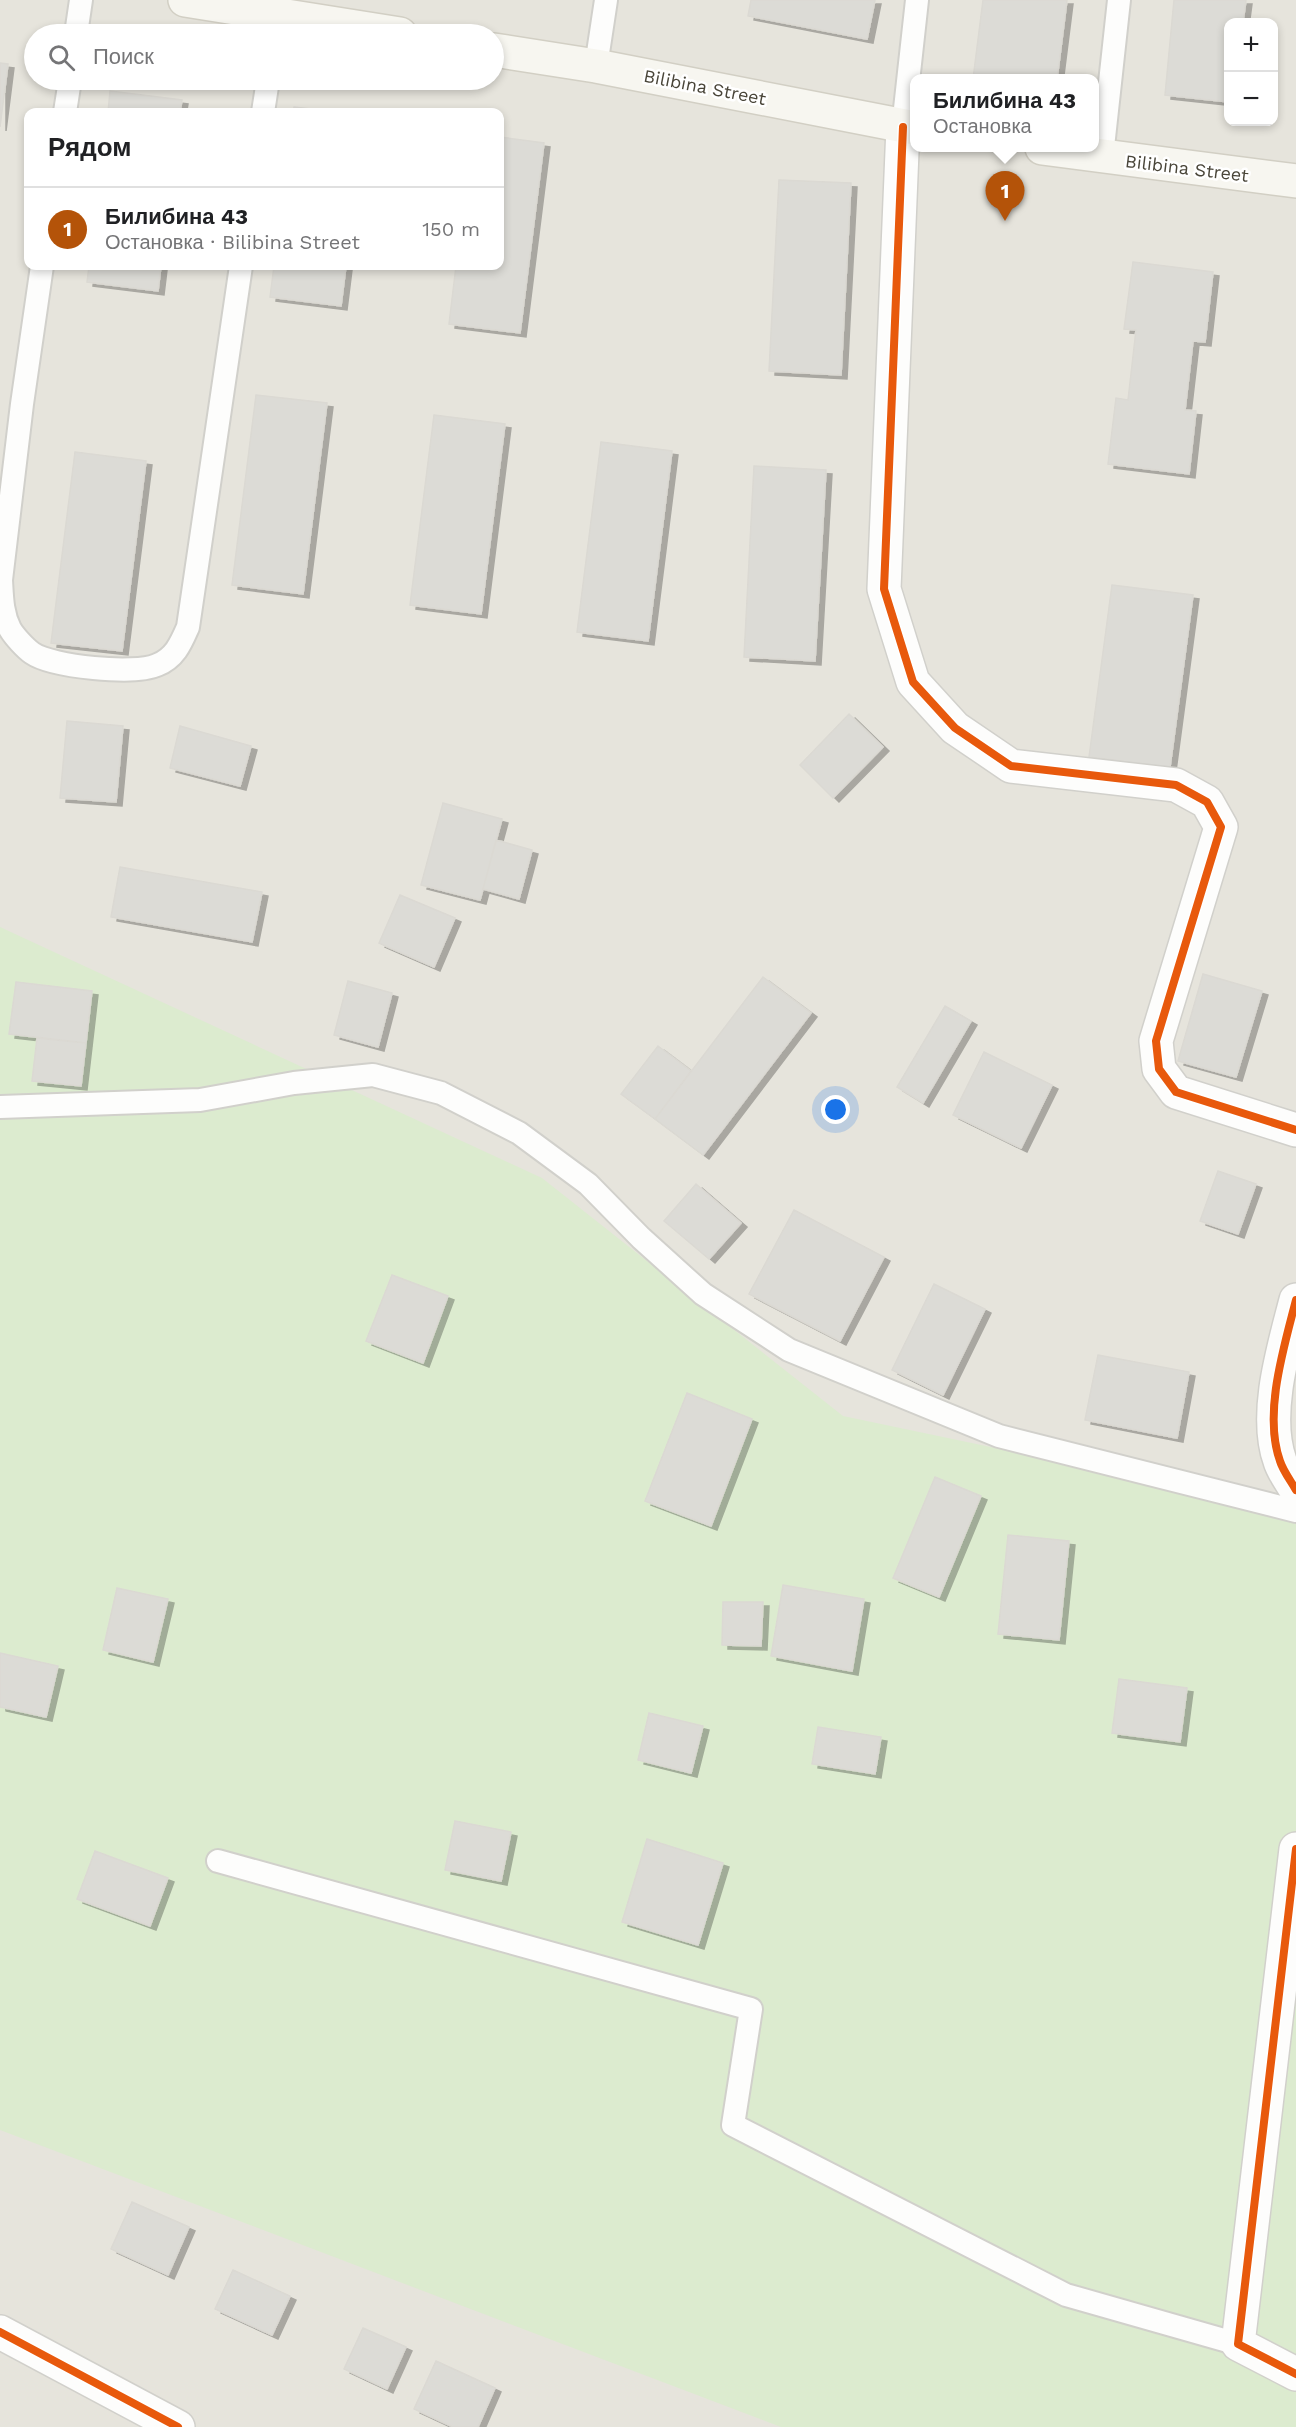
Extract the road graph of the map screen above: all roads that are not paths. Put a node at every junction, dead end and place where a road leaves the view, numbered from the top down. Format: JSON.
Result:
{"nodes":[{"id":1,"x":81,"y":0,"type":"edge"},
{"id":2,"x":185,"y":0,"type":"edge"},
{"id":3,"x":606,"y":0,"type":"edge"},
{"id":4,"x":917,"y":0,"type":"edge"},
{"id":5,"x":1119,"y":0,"type":"edge"},
{"id":6,"x":77,"y":24,"type":"edge"},
{"id":7,"x":272,"y":24,"type":"edge"},
{"id":8,"x":504,"y":52,"type":"edge"},
{"id":9,"x":597,"y":66,"type":"junction"},
{"id":10,"x":912,"y":74,"type":"edge"},
{"id":11,"x":68,"y":90,"type":"edge"},
{"id":12,"x":266,"y":90,"type":"edge"},
{"id":13,"x":66,"y":108,"type":"edge"},
{"id":14,"x":264,"y":108,"type":"edge"},
{"id":15,"x":910,"y":112,"type":"edge"},
{"id":16,"x":909,"y":128,"type":"edge"},
{"id":17,"x":1075,"y":152,"type":"edge"},
{"id":18,"x":1102,"y":156,"type":"junction"},
{"id":19,"x":1296,"y":182,"type":"edge"},
{"id":20,"x":41,"y":270,"type":"edge"},
{"id":21,"x":240,"y":270,"type":"edge"},
{"id":22,"x":0,"y":1107,"type":"edge"},
{"id":23,"x":1296,"y":1130,"type":"edge"},
{"id":24,"x":1296,"y":1300,"type":"edge"},
{"id":25,"x":1296,"y":1490,"type":"edge"},
{"id":26,"x":1296,"y":1511,"type":"edge"},
{"id":27,"x":1296,"y":1849,"type":"edge"},
{"id":28,"x":218,"y":1861,"type":"dead end"},
{"id":29,"x":0,"y":2332,"type":"edge"},
{"id":30,"x":1238,"y":2344,"type":"junction"},
{"id":31,"x":1296,"y":2374,"type":"edge"},
{"id":32,"x":178,"y":2427,"type":"edge"}],
"edges":[{"from":1,"to":6,"type":"lane"},
{"from":2,"to":7,"type":"main road"},
{"from":3,"to":9,"type":"lane"},
{"from":4,"to":10,"type":"lane"},
{"from":5,"to":18,"type":"lane"},
{"from":8,"to":9,"type":"main road","name":"Bilibina Street"},
{"from":9,"to":16,"type":"main road","name":"Bilibina Street"},
{"from":11,"to":13,"type":"lane"},
{"from":12,"to":14,"type":"lane"},
{"from":15,"to":16,"type":"lane"},
{"from":16,"to":23,"type":"street"},
{"from":17,"to":18,"type":"main road","name":"Bilibina Street"},
{"from":18,"to":19,"type":"main road","name":"Bilibina Street"},
{"from":20,"to":21,"type":"lane"},
{"from":22,"to":26,"type":"lane"},
{"from":24,"to":25,"type":"street"},
{"from":27,"to":30,"type":"street"},
{"from":28,"to":30,"type":"lane"},
{"from":29,"to":32,"type":"street"},
{"from":30,"to":31,"type":"street"}]}
